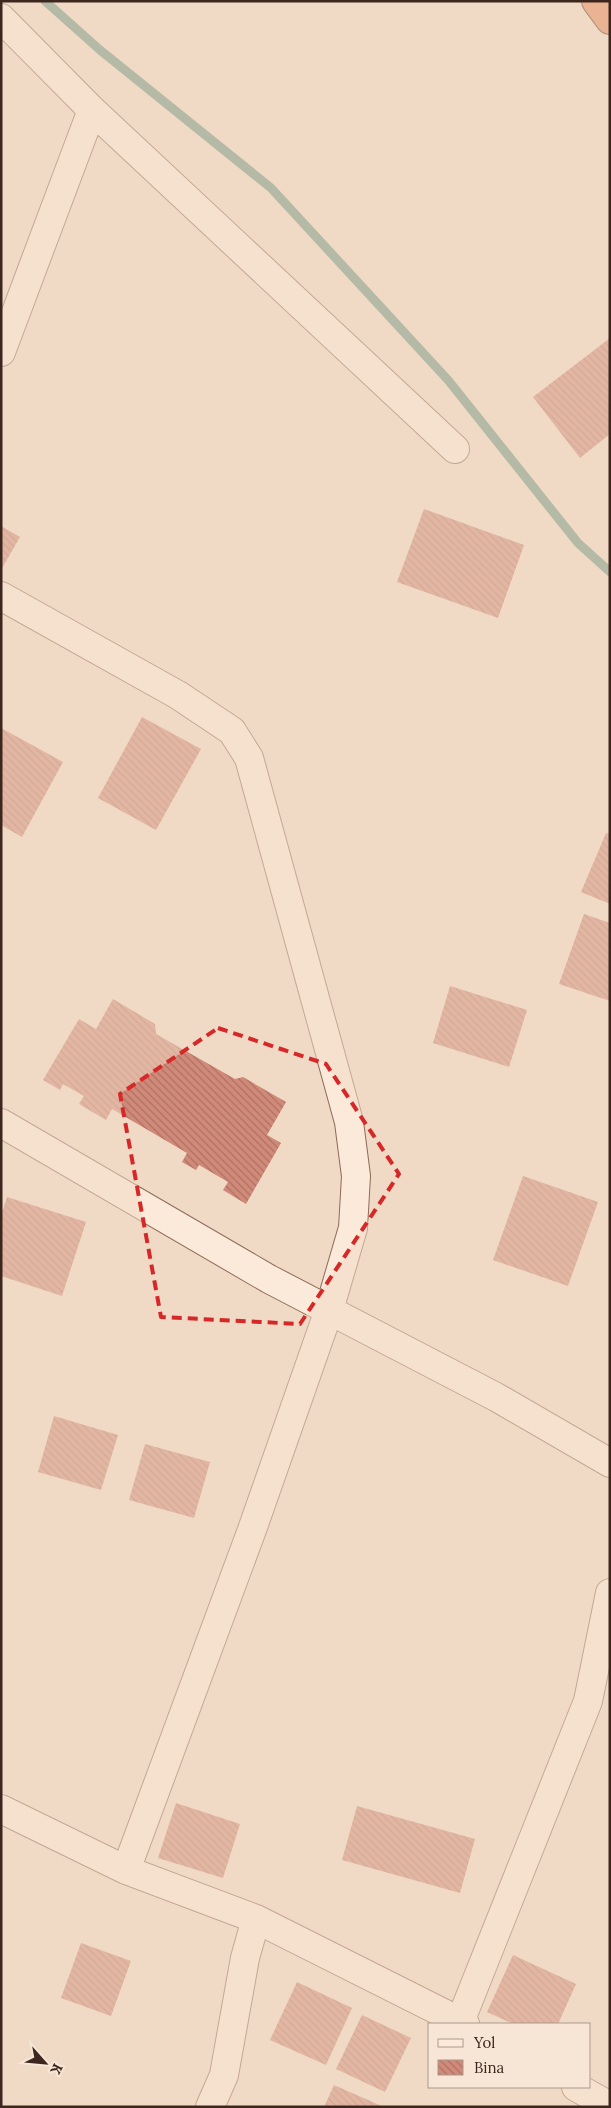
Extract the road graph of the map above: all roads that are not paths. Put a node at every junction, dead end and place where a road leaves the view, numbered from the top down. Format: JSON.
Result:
{"nodes":[{"id":1,"x":596,"y":1,"type":"edge"},
{"id":2,"x":1,"y":18,"type":"edge"},
{"id":3,"x":610,"y":20,"type":"edge"},
{"id":4,"x":92,"y":110,"type":"junction"},
{"id":5,"x":1,"y":352,"type":"edge"},
{"id":6,"x":455,"y":449,"type":"dead end"},
{"id":7,"x":1,"y":596,"type":"edge"},
{"id":8,"x":1,"y":1123,"type":"edge"},
{"id":9,"x":329,"y":1310,"type":"junction"},
{"id":10,"x":610,"y":1463,"type":"edge"},
{"id":11,"x":610,"y":1593,"type":"edge"},
{"id":12,"x":1,"y":1809,"type":"edge"},
{"id":13,"x":126,"y":1870,"type":"junction"},
{"id":14,"x":256,"y":1919,"type":"junction"},
{"id":15,"x":463,"y":2023,"type":"edge"},
{"id":16,"x":578,"y":2088,"type":"edge"},
{"id":17,"x":610,"y":2106,"type":"edge"},
{"id":18,"x":210,"y":2107,"type":"edge"}],
"edges":[{"from":1,"to":3,"type":"highway"},
{"from":2,"to":4,"type":"street"},
{"from":4,"to":5,"type":"street"},
{"from":4,"to":6,"type":"street"},
{"from":7,"to":9,"type":"street"},
{"from":8,"to":9,"type":"street"},
{"from":9,"to":10,"type":"street"},
{"from":9,"to":13,"type":"street"},
{"from":11,"to":15,"type":"street"},
{"from":12,"to":13,"type":"street"},
{"from":13,"to":14,"type":"street"},
{"from":14,"to":15,"type":"street"},
{"from":14,"to":18,"type":"street"},
{"from":16,"to":17,"type":"street"}]}
